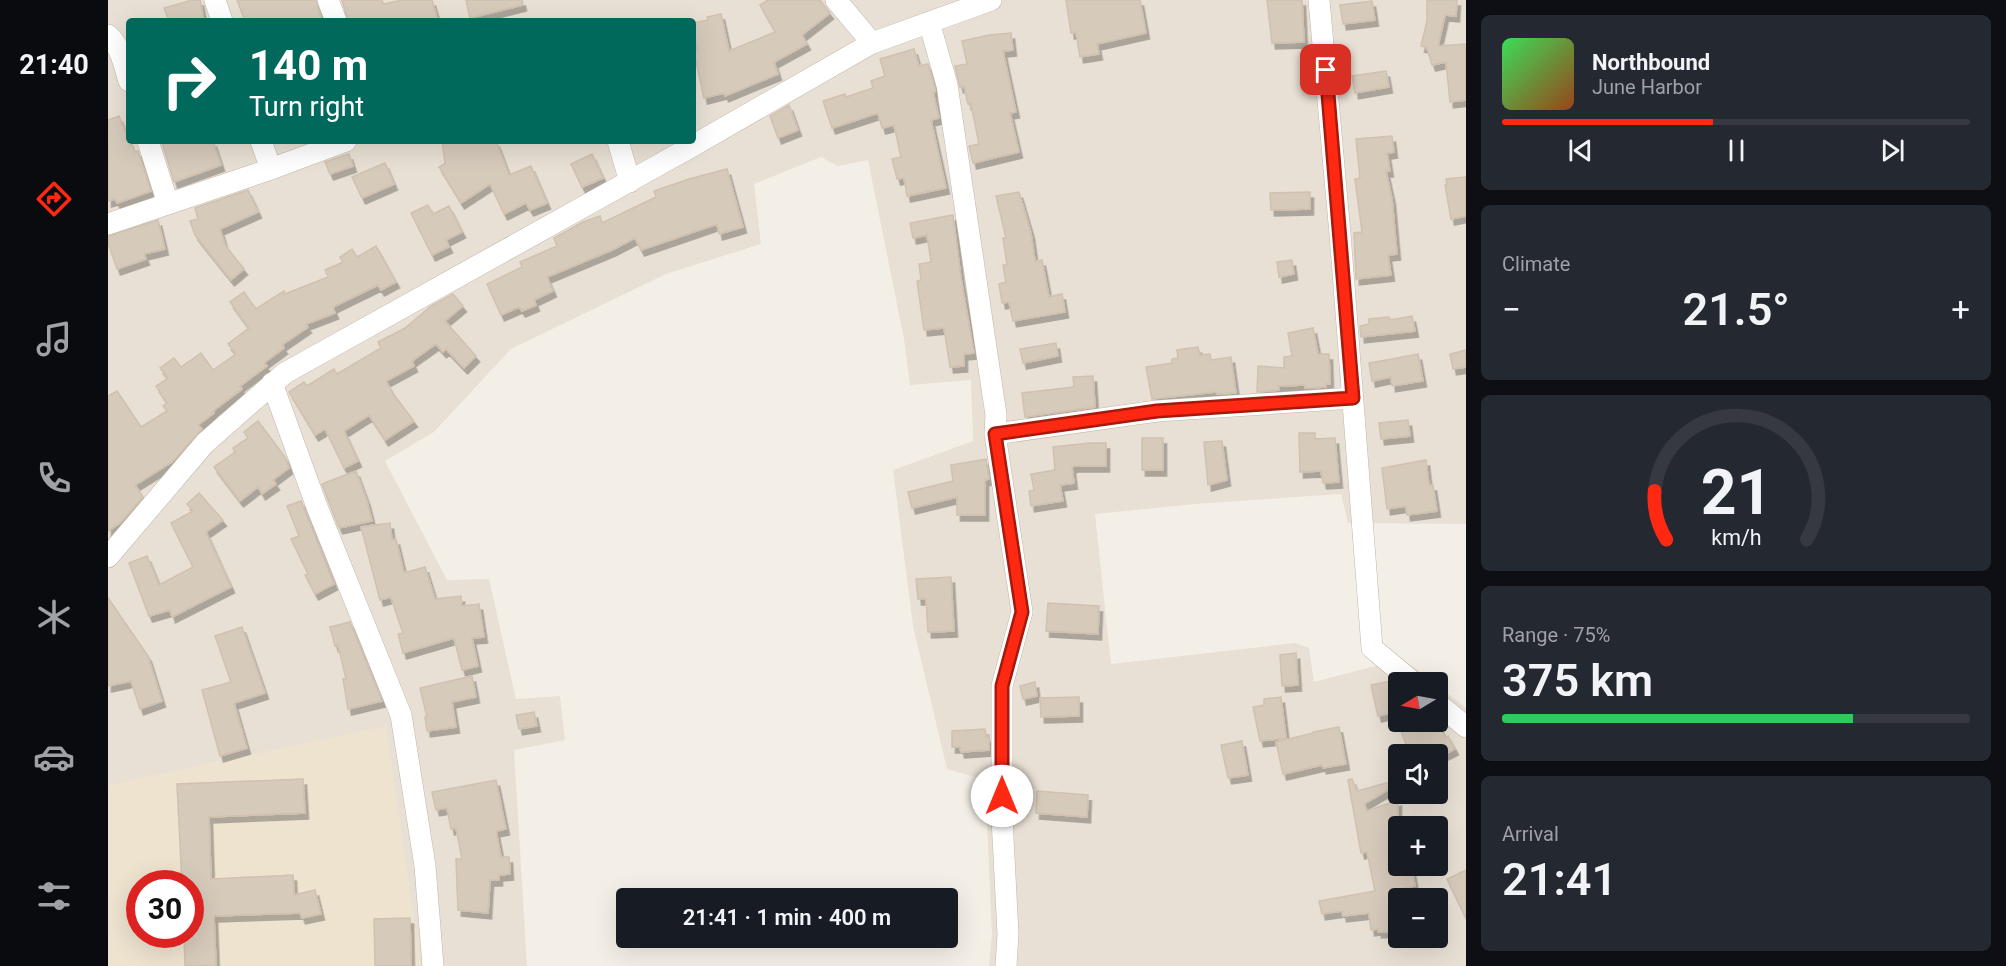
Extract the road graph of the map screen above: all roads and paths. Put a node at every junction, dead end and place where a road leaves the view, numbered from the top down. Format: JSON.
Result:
{"nodes":[{"id":1,"x":215,"y":0,"type":"edge"},
{"id":2,"x":328,"y":0,"type":"edge"},
{"id":3,"x":836,"y":0,"type":"edge"},
{"id":4,"x":991,"y":0,"type":"edge"},
{"id":5,"x":1319,"y":0,"type":"edge"},
{"id":6,"x":221,"y":18,"type":"edge"},
{"id":7,"x":335,"y":18,"type":"edge"},
{"id":8,"x":929,"y":22,"type":"junction"},
{"id":9,"x":108,"y":35,"type":"edge"},
{"id":10,"x":872,"y":43,"type":"junction"},
{"id":11,"x":126,"y":72,"type":"edge"},
{"id":12,"x":149,"y":144,"type":"edge"},
{"id":13,"x":262,"y":144,"type":"edge"},
{"id":14,"x":338,"y":144,"type":"edge"},
{"id":15,"x":619,"y":144,"type":"edge"},
{"id":16,"x":271,"y":169,"type":"junction"},
{"id":17,"x":630,"y":182,"type":"junction"},
{"id":18,"x":168,"y":204,"type":"junction"},
{"id":19,"x":108,"y":224,"type":"edge"},
{"id":20,"x":272,"y":383,"type":"junction"},
{"id":21,"x":1353,"y":398,"type":"junction"},
{"id":22,"x":995,"y":434,"type":"junction"},
{"id":23,"x":108,"y":557,"type":"edge"},
{"id":24,"x":1401,"y":672,"type":"edge"},
{"id":25,"x":1448,"y":712,"type":"edge"},
{"id":26,"x":1466,"y":728,"type":"edge"},
{"id":27,"x":433,"y":966,"type":"edge"},
{"id":28,"x":1006,"y":966,"type":"edge"}],
"edges":[{"from":1,"to":6,"type":"street"},
{"from":2,"to":7,"type":"street"},
{"from":3,"to":10,"type":"street"},
{"from":4,"to":8,"type":"street"},
{"from":5,"to":21,"type":"street"},
{"from":8,"to":10,"type":"street"},
{"from":8,"to":22,"type":"street"},
{"from":9,"to":11,"type":"street"},
{"from":10,"to":17,"type":"street"},
{"from":12,"to":18,"type":"street"},
{"from":13,"to":16,"type":"street"},
{"from":14,"to":16,"type":"street"},
{"from":15,"to":17,"type":"street"},
{"from":16,"to":18,"type":"street"},
{"from":17,"to":20,"type":"street"},
{"from":18,"to":19,"type":"street"},
{"from":20,"to":23,"type":"street"},
{"from":20,"to":27,"type":"street"},
{"from":21,"to":22,"type":"street"},
{"from":21,"to":24,"type":"street"},
{"from":22,"to":28,"type":"street"},
{"from":25,"to":26,"type":"street"}]}
